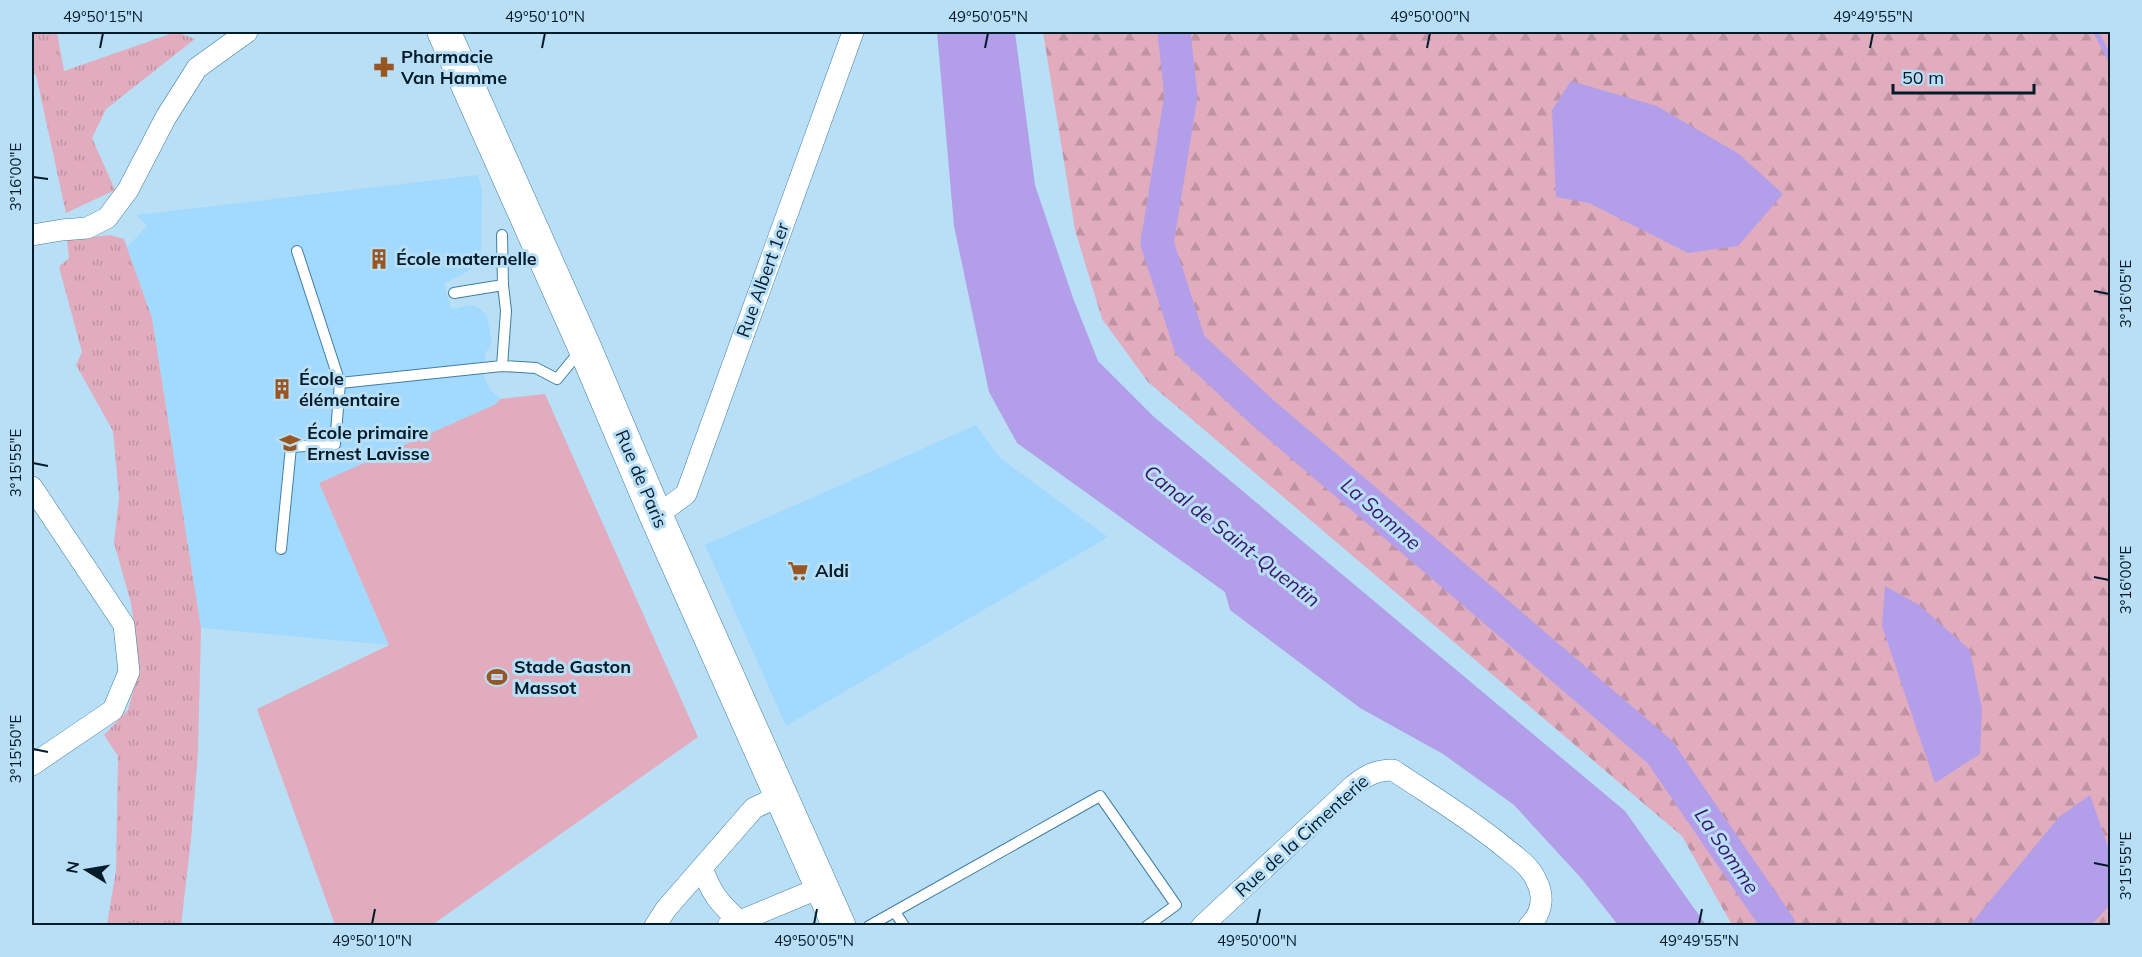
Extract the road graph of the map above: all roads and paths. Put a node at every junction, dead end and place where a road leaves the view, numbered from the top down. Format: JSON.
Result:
{"nodes":[{"id":1,"x":247,"y":32,"type":"edge"},
{"id":2,"x":444,"y":32,"type":"edge"},
{"id":3,"x":854,"y":32,"type":"edge"},
{"id":4,"x":32,"y":235,"type":"edge"},
{"id":5,"x":502,"y":235,"type":"dead end"},
{"id":6,"x":297,"y":251,"type":"dead end"},
{"id":7,"x":502,"y":285,"type":"junction"},
{"id":8,"x":454,"y":293,"type":"dead end"},
{"id":9,"x":584,"y":346,"type":"junction"},
{"id":10,"x":502,"y":366,"type":"junction"},
{"id":11,"x":340,"y":383,"type":"junction"},
{"id":12,"x":32,"y":487,"type":"edge"},
{"id":13,"x":654,"y":511,"type":"junction"},
{"id":14,"x":281,"y":549,"type":"dead end"},
{"id":15,"x":32,"y":765,"type":"edge"},
{"id":16,"x":780,"y":796,"type":"junction"},
{"id":17,"x":702,"y":868,"type":"junction"},
{"id":18,"x":822,"y":887,"type":"junction"},
{"id":19,"x":895,"y":912,"type":"junction"},
{"id":20,"x":660,"y":917,"type":"edge"},
{"id":21,"x":733,"y":923,"type":"edge"},
{"id":22,"x":643,"y":926,"type":"edge"},
{"id":23,"x":839,"y":926,"type":"edge"},
{"id":24,"x":869,"y":926,"type":"edge"},
{"id":25,"x":904,"y":926,"type":"edge"},
{"id":26,"x":1147,"y":926,"type":"edge"},
{"id":27,"x":1202,"y":926,"type":"edge"},
{"id":28,"x":1529,"y":926,"type":"edge"}],
"edges":[{"from":1,"to":4,"type":"street"},
{"from":2,"to":9,"type":"main road","name":"Rue de Paris"},
{"from":3,"to":13,"type":"street","name":"Rue Albert 1er"},
{"from":5,"to":7,"type":"lane"},
{"from":6,"to":11,"type":"lane"},
{"from":7,"to":8,"type":"lane"},
{"from":7,"to":10,"type":"lane"},
{"from":9,"to":10,"type":"lane"},
{"from":9,"to":13,"type":"main road","name":"Rue de Paris"},
{"from":10,"to":11,"type":"lane"},
{"from":11,"to":14,"type":"lane"},
{"from":12,"to":15,"type":"street"},
{"from":13,"to":16,"type":"main road","name":"Rue de Paris"},
{"from":16,"to":17,"type":"street"},
{"from":16,"to":18,"type":"main road","name":"Rue de Paris"},
{"from":17,"to":20,"type":"street"},
{"from":17,"to":21,"type":"street"},
{"from":18,"to":21,"type":"street"},
{"from":18,"to":23,"type":"main road","name":"Rue de Paris"},
{"from":19,"to":24,"type":"lane"},
{"from":19,"to":25,"type":"lane"},
{"from":19,"to":26,"type":"lane"},
{"from":20,"to":22,"type":"street"},
{"from":27,"to":28,"type":"street","name":"Rue de la Cimenterie"}]}
